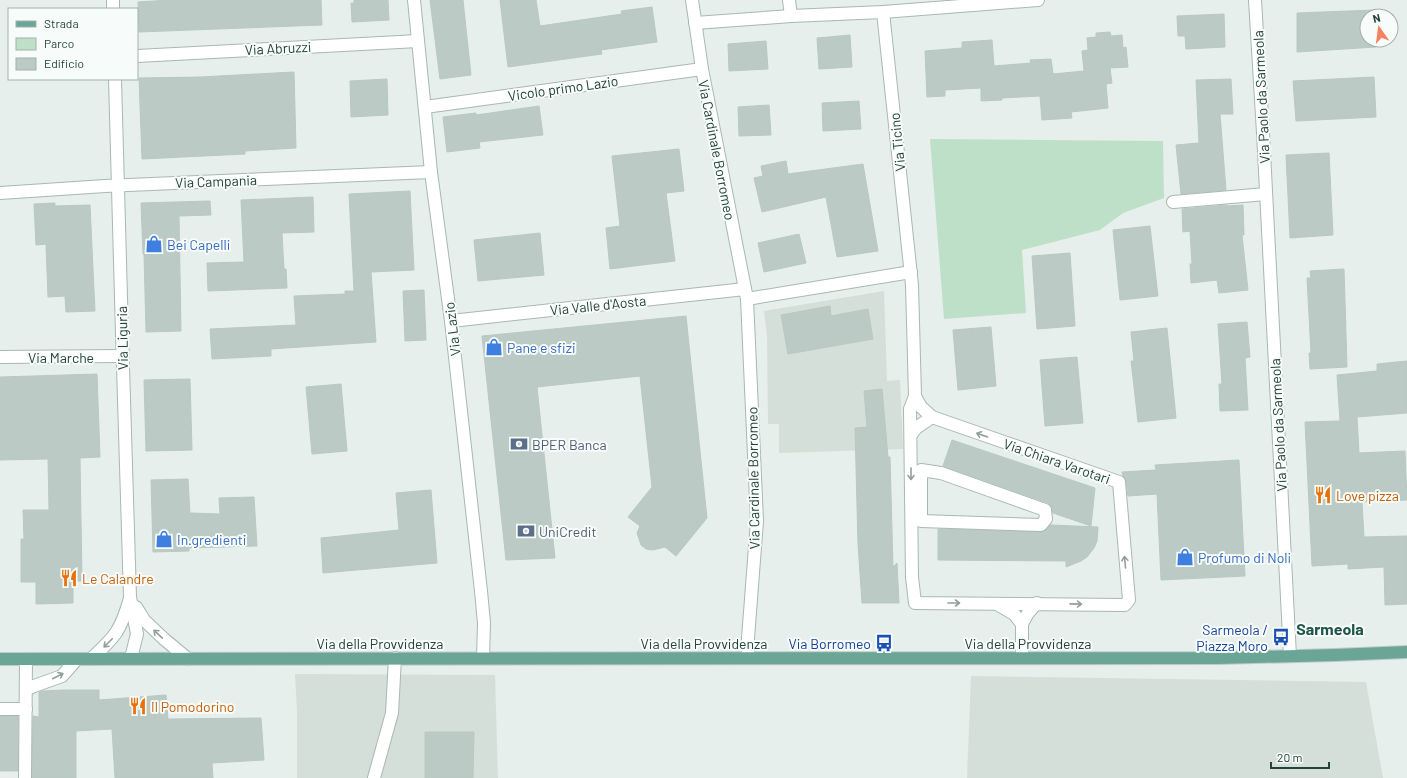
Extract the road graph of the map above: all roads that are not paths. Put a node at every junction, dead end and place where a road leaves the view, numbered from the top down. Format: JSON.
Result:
{"nodes":[{"id":1,"x":414,"y":0,"type":"edge"},
{"id":2,"x":692,"y":0,"type":"edge"},
{"id":3,"x":789,"y":0,"type":"edge"},
{"id":4,"x":1038,"y":0,"type":"edge"},
{"id":5,"x":1255,"y":0,"type":"edge"},
{"id":6,"x":883,"y":12,"type":"junction"},
{"id":7,"x":791,"y":16,"type":"junction"},
{"id":8,"x":695,"y":24,"type":"junction"},
{"id":9,"x":418,"y":40,"type":"junction"},
{"id":10,"x":138,"y":56,"type":"edge"},
{"id":11,"x":702,"y":69,"type":"junction"},
{"id":12,"x":115,"y":80,"type":"edge"},
{"id":13,"x":425,"y":107,"type":"junction"},
{"id":14,"x":431,"y":172,"type":"junction"},
{"id":15,"x":119,"y":185,"type":"junction"},
{"id":16,"x":0,"y":193,"type":"edge"},
{"id":17,"x":1266,"y":194,"type":"junction"},
{"id":18,"x":1173,"y":202,"type":"dead end"},
{"id":19,"x":911,"y":272,"type":"junction"},
{"id":20,"x":746,"y":294,"type":"junction"},
{"id":21,"x":451,"y":321,"type":"junction"},
{"id":22,"x":122,"y":356,"type":"junction"},
{"id":23,"x":0,"y":357,"type":"edge"},
{"id":24,"x":915,"y":396,"type":"junction"},
{"id":25,"x":932,"y":417,"type":"junction"},
{"id":26,"x":911,"y":435,"type":"junction"},
{"id":27,"x":921,"y":521,"type":"joint"},
{"id":28,"x":130,"y":597,"type":"junction"},
{"id":29,"x":995,"y":603,"type":"junction"},
{"id":30,"x":1037,"y":603,"type":"junction"},
{"id":31,"x":1022,"y":624,"type":"junction"},
{"id":32,"x":1407,"y":652,"type":"edge"},
{"id":33,"x":1290,"y":656,"type":"junction"},
{"id":34,"x":131,"y":658,"type":"junction"},
{"id":35,"x":188,"y":658,"type":"junction"},
{"id":36,"x":394,"y":658,"type":"junction"},
{"id":37,"x":483,"y":658,"type":"junction"},
{"id":38,"x":748,"y":658,"type":"junction"},
{"id":39,"x":1022,"y":658,"type":"junction"},
{"id":40,"x":0,"y":659,"type":"edge"},
{"id":41,"x":26,"y":659,"type":"junction"},
{"id":42,"x":77,"y":659,"type":"junction"},
{"id":43,"x":91,"y":659,"type":"junction"},
{"id":44,"x":30,"y":688,"type":"junction"},
{"id":45,"x":0,"y":709,"type":"edge"},
{"id":46,"x":26,"y":709,"type":"junction"},
{"id":47,"x":25,"y":778,"type":"edge"},
{"id":48,"x":374,"y":778,"type":"edge"}],
"edges":[{"from":1,"to":9,"type":"street","name":"Via Lazio"},
{"from":2,"to":8,"type":"street","name":"Via Cardinale Borromeo"},
{"from":3,"to":7,"type":"street"},
{"from":4,"to":6,"type":"street"},
{"from":5,"to":17,"type":"street","name":"Via Paolo da Sarmeola"},
{"from":6,"to":7,"type":"street"},
{"from":6,"to":19,"type":"street","name":"Via Ticino"},
{"from":7,"to":8,"type":"street"},
{"from":8,"to":11,"type":"street","name":"Via Cardinale Borromeo"},
{"from":9,"to":10,"type":"street","name":"Via Abruzzi"},
{"from":9,"to":13,"type":"street","name":"Via Lazio"},
{"from":11,"to":13,"type":"street","name":"Vicolo primo Lazio"},
{"from":11,"to":20,"type":"street","name":"Via Cardinale Borromeo"},
{"from":12,"to":15,"type":"street","name":"Via Liguria"},
{"from":13,"to":14,"type":"street","name":"Via Lazio"},
{"from":14,"to":15,"type":"street","name":"Via Campania"},
{"from":14,"to":21,"type":"street","name":"Via Lazio"},
{"from":15,"to":16,"type":"street","name":"Via Campania"},
{"from":15,"to":22,"type":"street","name":"Via Liguria"},
{"from":17,"to":18,"type":"street"},
{"from":17,"to":33,"type":"street","name":"Via Paolo da Sarmeola"},
{"from":19,"to":20,"type":"street"},
{"from":19,"to":24,"type":"street","name":"Via Chiara Varotari"},
{"from":20,"to":21,"type":"street","name":"Via Valle d'Aosta"},
{"from":20,"to":38,"type":"street","name":"Via Cardinale Borromeo"},
{"from":21,"to":37,"type":"street","name":"Via Lazio"},
{"from":22,"to":23,"type":"street","name":"Via Marche"},
{"from":22,"to":28,"type":"street","name":"Via Liguria"},
{"from":24,"to":25,"type":"street","name":"Via Chiara Varotari"},
{"from":24,"to":26,"type":"street","name":"Via Chiara Varotari"},
{"from":25,"to":26,"type":"street"},
{"from":30,"to":25,"type":"street","name":"Via Chiara Varotari","one_way":true},
{"from":26,"to":29,"type":"street","name":"Via Chiara Varotari","one_way":true},
{"from":27,"to":27,"type":"street"},
{"from":28,"to":34,"type":"street","name":"Via Liguria"},
{"from":35,"to":28,"type":"street","name":"Via Liguria","one_way":true},
{"from":28,"to":43,"type":"street","name":"Via Liguria","one_way":true},
{"from":29,"to":30,"type":"street","name":"Via Chiara Varotari"},
{"from":29,"to":31,"type":"street"},
{"from":30,"to":31,"type":"street"},
{"from":31,"to":39,"type":"street"},
{"from":32,"to":33,"type":"main road","name":"Via della Provvidenza"},
{"from":33,"to":39,"type":"main road","name":"Via della Provvidenza"},
{"from":34,"to":35,"type":"main road","name":"Via della Provvidenza"},
{"from":34,"to":43,"type":"main road","name":"Via della Provvidenza"},
{"from":35,"to":36,"type":"main road","name":"Via della Provvidenza"},
{"from":36,"to":37,"type":"main road","name":"Via della Provvidenza"},
{"from":36,"to":48,"type":"street"},
{"from":37,"to":38,"type":"main road","name":"Via della Provvidenza"},
{"from":38,"to":39,"type":"main road","name":"Via della Provvidenza"},
{"from":40,"to":41,"type":"main road","name":"Via della Provvidenza"},
{"from":41,"to":42,"type":"main road","name":"Via della Provvidenza"},
{"from":41,"to":44,"type":"street"},
{"from":42,"to":43,"type":"main road","name":"Via della Provvidenza"},
{"from":44,"to":42,"type":"street","one_way":true},
{"from":44,"to":46,"type":"street"},
{"from":45,"to":46,"type":"street"},
{"from":46,"to":47,"type":"street"}]}
